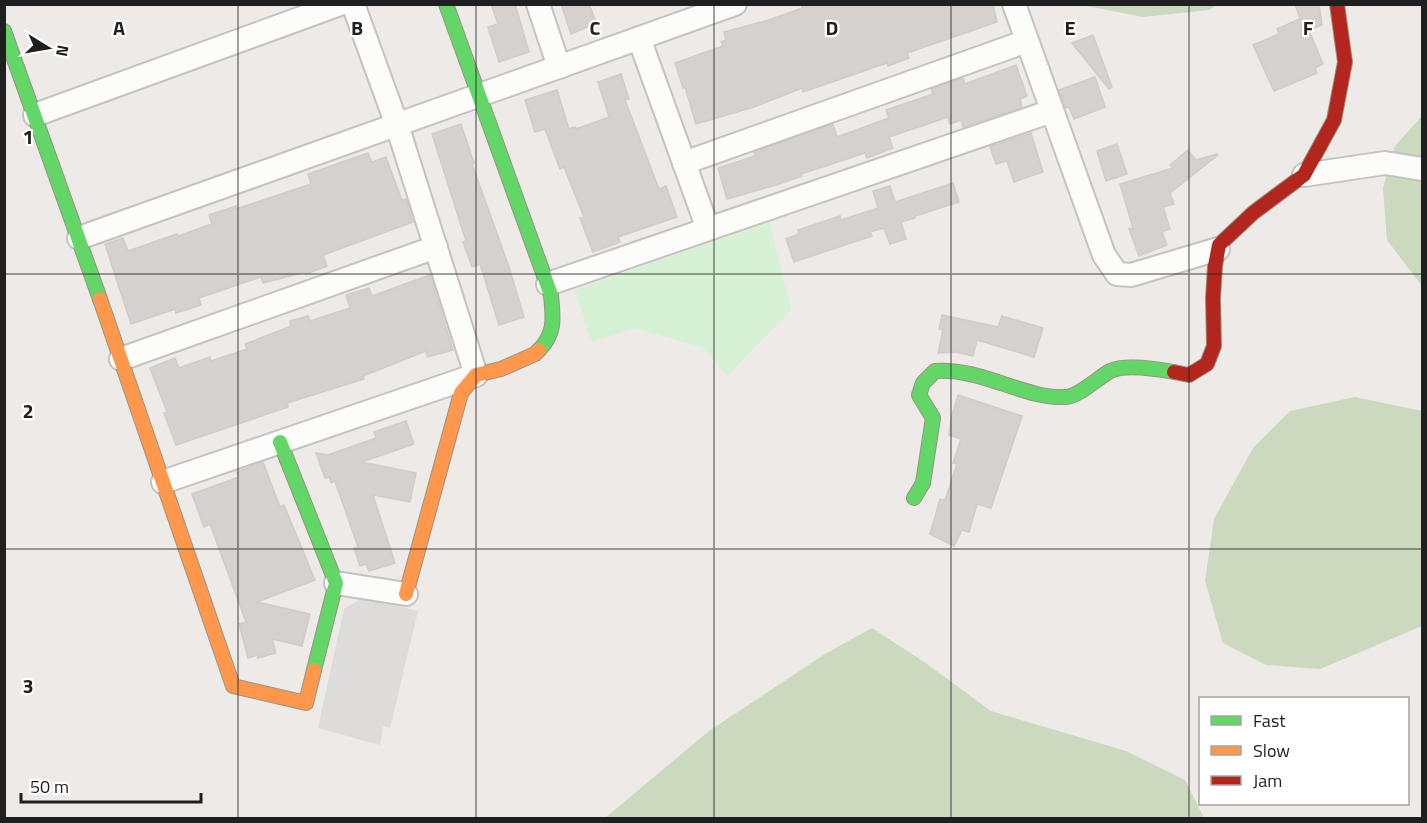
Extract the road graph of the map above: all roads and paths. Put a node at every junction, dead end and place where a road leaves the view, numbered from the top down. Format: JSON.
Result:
{"nodes":[{"id":1,"x":340,"y":4,"type":"edge"},
{"id":2,"x":353,"y":4,"type":"edge"},
{"id":3,"x":446,"y":4,"type":"edge"},
{"id":4,"x":538,"y":4,"type":"edge"},
{"id":5,"x":735,"y":4,"type":"edge"},
{"id":6,"x":1014,"y":4,"type":"edge"},
{"id":7,"x":1337,"y":4,"type":"edge"},
{"id":8,"x":4,"y":31,"type":"edge"},
{"id":9,"x":639,"y":38,"type":"junction"},
{"id":10,"x":1027,"y":41,"type":"junction"},
{"id":11,"x":559,"y":67,"type":"junction"},
{"id":12,"x":479,"y":96,"type":"junction"},
{"id":13,"x":1052,"y":111,"type":"junction"},
{"id":14,"x":35,"y":115,"type":"junction"},
{"id":15,"x":397,"y":125,"type":"junction"},
{"id":16,"x":684,"y":163,"type":"junction"},
{"id":17,"x":1422,"y":170,"type":"edge"},
{"id":18,"x":1304,"y":175,"type":"junction"},
{"id":19,"x":708,"y":229,"type":"junction"},
{"id":20,"x":79,"y":238,"type":"junction"},
{"id":21,"x":436,"y":247,"type":"junction"},
{"id":22,"x":1218,"y":249,"type":"junction"},
{"id":23,"x":548,"y":284,"type":"junction"},
{"id":24,"x":121,"y":359,"type":"junction"},
{"id":25,"x":476,"y":375,"type":"junction"},
{"id":26,"x":280,"y":442,"type":"junction"},
{"id":27,"x":163,"y":482,"type":"junction"},
{"id":28,"x":914,"y":498,"type":"dead end"},
{"id":29,"x":336,"y":584,"type":"junction"},
{"id":30,"x":406,"y":594,"type":"joint"}],
"edges":[{"from":1,"to":14,"type":"street"},
{"from":2,"to":15,"type":"street"},
{"from":3,"to":12,"type":"street"},
{"from":4,"to":11,"type":"street"},
{"from":5,"to":9,"type":"street"},
{"from":6,"to":10,"type":"street"},
{"from":7,"to":18,"type":"street"},
{"from":8,"to":14,"type":"street"},
{"from":9,"to":11,"type":"street"},
{"from":9,"to":16,"type":"street"},
{"from":10,"to":13,"type":"street"},
{"from":10,"to":16,"type":"street"},
{"from":11,"to":12,"type":"street"},
{"from":12,"to":15,"type":"street"},
{"from":12,"to":23,"type":"street"},
{"from":13,"to":19,"type":"street"},
{"from":13,"to":22,"type":"street"},
{"from":14,"to":20,"type":"street"},
{"from":15,"to":20,"type":"street"},
{"from":15,"to":21,"type":"street"},
{"from":16,"to":19,"type":"street"},
{"from":17,"to":18,"type":"street"},
{"from":18,"to":22,"type":"street"},
{"from":19,"to":23,"type":"street"},
{"from":20,"to":24,"type":"street"},
{"from":21,"to":24,"type":"street"},
{"from":21,"to":25,"type":"street"},
{"from":22,"to":28,"type":"street"},
{"from":23,"to":25,"type":"street"},
{"from":24,"to":27,"type":"street"},
{"from":25,"to":26,"type":"street"},
{"from":25,"to":30,"type":"street"},
{"from":26,"to":27,"type":"street"},
{"from":26,"to":29,"type":"street"},
{"from":27,"to":29,"type":"street"},
{"from":29,"to":30,"type":"street"}]}
